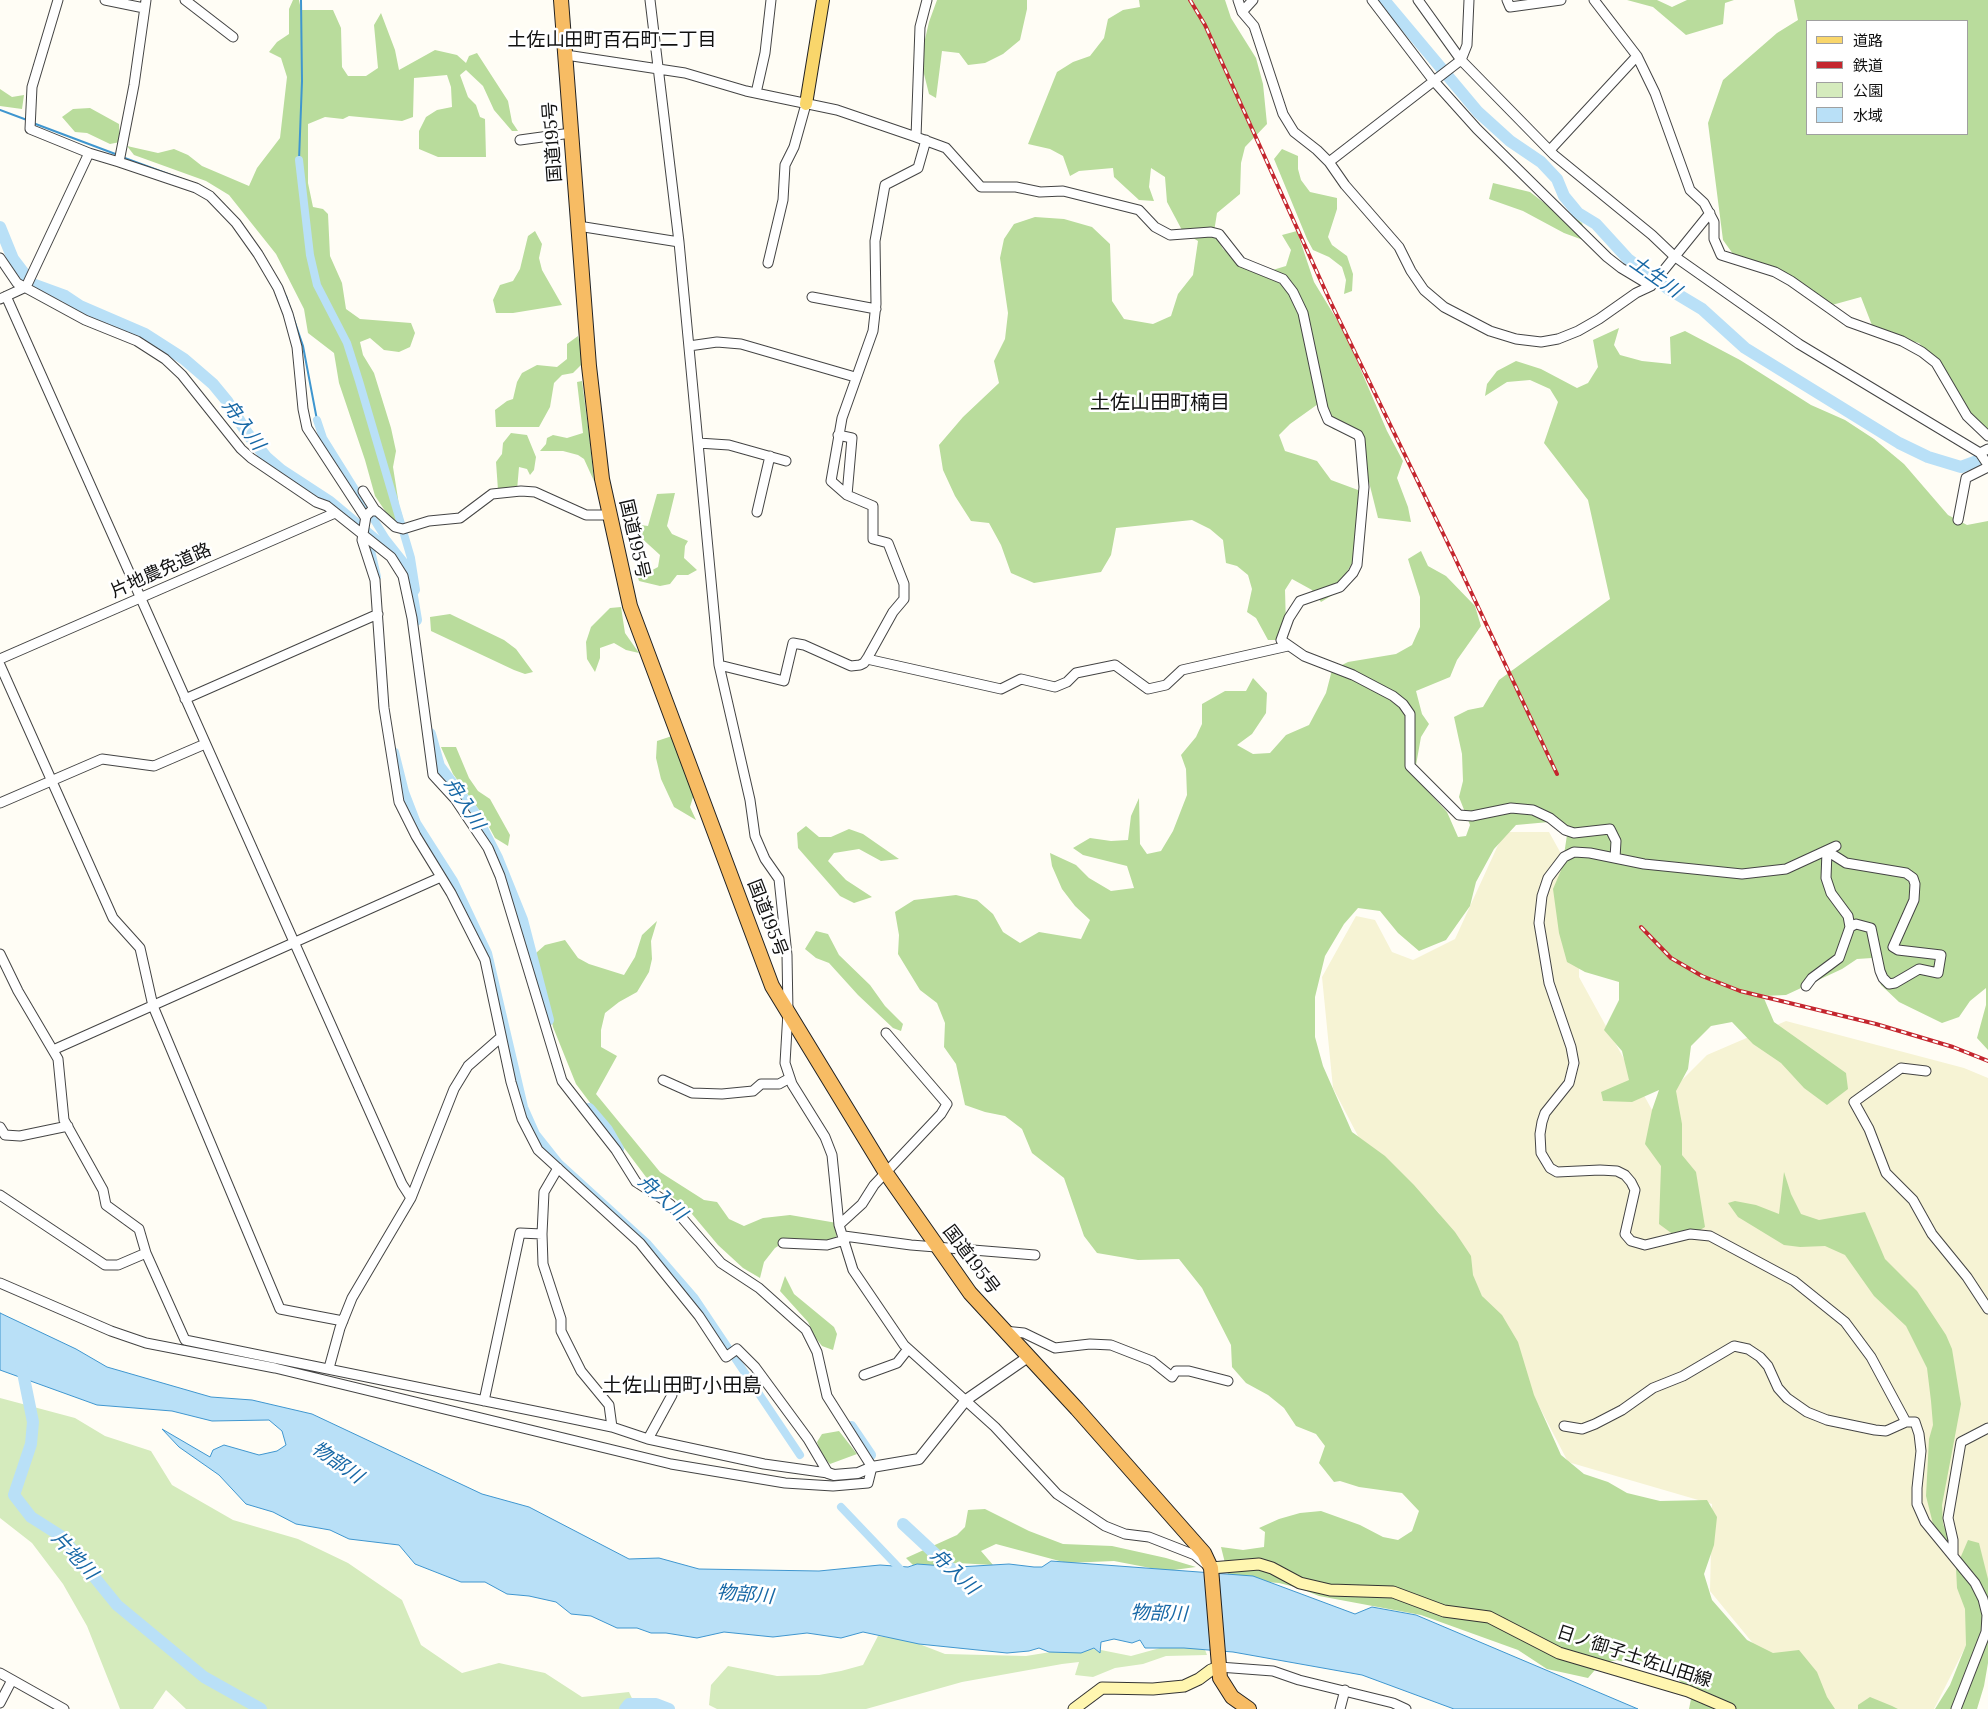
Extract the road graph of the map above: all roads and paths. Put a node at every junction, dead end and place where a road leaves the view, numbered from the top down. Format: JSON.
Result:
{"nodes":[{"id":1,"x":58,"y":0,"type":"edge"},
{"id":2,"x":105,"y":0,"type":"edge"},
{"id":3,"x":185,"y":0,"type":"edge"},
{"id":4,"x":561,"y":0,"type":"edge"},
{"id":5,"x":650,"y":0,"type":"edge"},
{"id":6,"x":771,"y":0,"type":"edge"},
{"id":7,"x":823,"y":0,"type":"edge"},
{"id":8,"x":918,"y":0,"type":"edge"},
{"id":9,"x":1238,"y":0,"type":"edge"},
{"id":10,"x":1253,"y":0,"type":"edge"},
{"id":11,"x":1372,"y":0,"type":"edge"},
{"id":12,"x":1418,"y":0,"type":"edge"},
{"id":13,"x":1469,"y":0,"type":"edge"},
{"id":14,"x":1507,"y":0,"type":"edge"},
{"id":15,"x":1561,"y":0,"type":"edge"},
{"id":16,"x":1594,"y":0,"type":"edge"},
{"id":17,"x":145,"y":4,"type":"edge"},
{"id":18,"x":925,"y":4,"type":"edge"},
{"id":19,"x":1242,"y":12,"type":"junction"},
{"id":20,"x":233,"y":37,"type":"dead end"},
{"id":21,"x":566,"y":55,"type":"junction"},
{"id":22,"x":1637,"y":56,"type":"junction"},
{"id":23,"x":1461,"y":60,"type":"junction"},
{"id":24,"x":660,"y":70,"type":"junction"},
{"id":25,"x":1433,"y":80,"type":"junction"},
{"id":26,"x":756,"y":93,"type":"junction"},
{"id":27,"x":806,"y":104,"type":"junction"},
{"id":28,"x":572,"y":133,"type":"junction"},
{"id":29,"x":916,"y":137,"type":"junction"},
{"id":30,"x":520,"y":140,"type":"dead end"},
{"id":31,"x":926,"y":140,"type":"junction"},
{"id":32,"x":1550,"y":150,"type":"junction"},
{"id":33,"x":89,"y":153,"type":"junction"},
{"id":34,"x":119,"y":160,"type":"junction"},
{"id":35,"x":1329,"y":162,"type":"junction"},
{"id":36,"x":1710,"y":213,"type":"junction"},
{"id":37,"x":578,"y":226,"type":"junction"},
{"id":38,"x":679,"y":242,"type":"junction"},
{"id":39,"x":1674,"y":256,"type":"junction"},
{"id":40,"x":0,"y":258,"type":"edge"},
{"id":41,"x":768,"y":263,"type":"dead end"},
{"id":42,"x":1651,"y":286,"type":"junction"},
{"id":43,"x":26,"y":287,"type":"junction"},
{"id":44,"x":812,"y":297,"type":"dead end"},
{"id":45,"x":3,"y":298,"type":"edge"},
{"id":46,"x":876,"y":309,"type":"junction"},
{"id":47,"x":689,"y":346,"type":"junction"},
{"id":48,"x":855,"y":377,"type":"junction"},
{"id":49,"x":838,"y":435,"type":"junction"},
{"id":50,"x":1988,"y":436,"type":"edge"},
{"id":51,"x":698,"y":443,"type":"junction"},
{"id":52,"x":1983,"y":452,"type":"edge"},
{"id":53,"x":770,"y":456,"type":"junction"},
{"id":54,"x":786,"y":461,"type":"dead end"},
{"id":55,"x":1988,"y":466,"type":"edge"},
{"id":56,"x":364,"y":491,"type":"dead end"},
{"id":57,"x":847,"y":495,"type":"junction"},
{"id":58,"x":757,"y":512,"type":"dead end"},
{"id":59,"x":334,"y":513,"type":"junction"},
{"id":60,"x":369,"y":514,"type":"junction"},
{"id":61,"x":610,"y":515,"type":"junction"},
{"id":62,"x":1958,"y":520,"type":"dead end"},
{"id":63,"x":363,"y":531,"type":"junction"},
{"id":64,"x":140,"y":598,"type":"junction"},
{"id":65,"x":378,"y":614,"type":"junction"},
{"id":66,"x":1288,"y":646,"type":"junction"},
{"id":67,"x":0,"y":659,"type":"edge"},
{"id":68,"x":867,"y":659,"type":"junction"},
{"id":69,"x":0,"y":665,"type":"edge"},
{"id":70,"x":719,"y":665,"type":"junction"},
{"id":71,"x":185,"y":699,"type":"junction"},
{"id":72,"x":205,"y":744,"type":"junction"},
{"id":73,"x":52,"y":781,"type":"junction"},
{"id":74,"x":0,"y":803,"type":"edge"},
{"id":75,"x":1836,"y":846,"type":"dead end"},
{"id":76,"x":1827,"y":851,"type":"junction"},
{"id":77,"x":1615,"y":858,"type":"junction"},
{"id":78,"x":441,"y":877,"type":"junction"},
{"id":79,"x":1850,"y":927,"type":"junction"},
{"id":80,"x":294,"y":942,"type":"junction"},
{"id":81,"x":0,"y":954,"type":"edge"},
{"id":82,"x":4,"y":975,"type":"edge"},
{"id":83,"x":1806,"y":986,"type":"dead end"},
{"id":84,"x":152,"y":1006,"type":"junction"},
{"id":85,"x":788,"y":1012,"type":"junction"},
{"id":86,"x":886,"y":1033,"type":"dead end"},
{"id":87,"x":500,"y":1038,"type":"junction"},
{"id":88,"x":52,"y":1050,"type":"junction"},
{"id":89,"x":1926,"y":1071,"type":"dead end"},
{"id":90,"x":790,"y":1078,"type":"junction"},
{"id":91,"x":662,"y":1080,"type":"dead end"},
{"id":92,"x":68,"y":1126,"type":"junction"},
{"id":93,"x":0,"y":1127,"type":"edge"},
{"id":94,"x":558,"y":1168,"type":"junction"},
{"id":95,"x":886,"y":1173,"type":"junction"},
{"id":96,"x":0,"y":1195,"type":"edge"},
{"id":97,"x":411,"y":1198,"type":"junction"},
{"id":98,"x":839,"y":1225,"type":"junction"},
{"id":99,"x":542,"y":1234,"type":"junction"},
{"id":100,"x":845,"y":1238,"type":"junction"},
{"id":101,"x":783,"y":1243,"type":"dead end"},
{"id":102,"x":937,"y":1248,"type":"junction"},
{"id":103,"x":146,"y":1253,"type":"junction"},
{"id":104,"x":1035,"y":1255,"type":"dead end"},
{"id":105,"x":0,"y":1283,"type":"edge"},
{"id":106,"x":1988,"y":1309,"type":"edge"},
{"id":107,"x":343,"y":1322,"type":"junction"},
{"id":108,"x":1004,"y":1331,"type":"junction"},
{"id":109,"x":908,"y":1349,"type":"junction"},
{"id":110,"x":1028,"y":1357,"type":"junction"},
{"id":111,"x":329,"y":1368,"type":"junction"},
{"id":112,"x":864,"y":1375,"type":"dead end"},
{"id":113,"x":1228,"y":1381,"type":"dead end"},
{"id":114,"x":672,"y":1394,"type":"dead end"},
{"id":115,"x":966,"y":1400,"type":"junction"},
{"id":116,"x":484,"y":1401,"type":"junction"},
{"id":117,"x":1906,"y":1422,"type":"junction"},
{"id":118,"x":1564,"y":1426,"type":"dead end"},
{"id":119,"x":612,"y":1427,"type":"junction"},
{"id":120,"x":1988,"y":1428,"type":"edge"},
{"id":121,"x":648,"y":1439,"type":"junction"},
{"id":122,"x":872,"y":1468,"type":"junction"},
{"id":123,"x":828,"y":1473,"type":"junction"},
{"id":124,"x":1953,"y":1556,"type":"junction"},
{"id":125,"x":1212,"y":1572,"type":"junction"},
{"id":126,"x":1219,"y":1663,"type":"junction"},
{"id":127,"x":0,"y":1673,"type":"edge"},
{"id":128,"x":12,"y":1680,"type":"junction"},
{"id":129,"x":1346,"y":1690,"type":"junction"},
{"id":130,"x":0,"y":1703,"type":"edge"},
{"id":131,"x":1392,"y":1706,"type":"edge"},
{"id":132,"x":64,"y":1709,"type":"edge"},
{"id":133,"x":1074,"y":1709,"type":"edge"},
{"id":134,"x":1249,"y":1709,"type":"edge"},
{"id":135,"x":1340,"y":1709,"type":"edge"},
{"id":136,"x":1406,"y":1709,"type":"edge"},
{"id":137,"x":1730,"y":1709,"type":"edge"},
{"id":138,"x":1956,"y":1709,"type":"edge"}],
"edges":[{"from":1,"to":33,"type":"street"},
{"from":2,"to":17,"type":"street"},
{"from":3,"to":20,"type":"street"},
{"from":4,"to":21,"type":"highway","name":"国道195号"},
{"from":5,"to":24,"type":"street"},
{"from":6,"to":26,"type":"street"},
{"from":7,"to":27,"type":"main road"},
{"from":8,"to":18,"type":"street"},
{"from":9,"to":19,"type":"street"},
{"from":10,"to":19,"type":"street"},
{"from":11,"to":25,"type":"street"},
{"from":12,"to":23,"type":"street"},
{"from":13,"to":23,"type":"street"},
{"from":14,"to":15,"type":"street"},
{"from":16,"to":22,"type":"street"},
{"from":17,"to":34,"type":"street"},
{"from":18,"to":29,"type":"street"},
{"from":19,"to":35,"type":"street"},
{"from":21,"to":24,"type":"street"},
{"from":21,"to":28,"type":"highway","name":"国道195号"},
{"from":22,"to":32,"type":"street"},
{"from":22,"to":36,"type":"street"},
{"from":23,"to":25,"type":"street"},
{"from":23,"to":32,"type":"street"},
{"from":24,"to":26,"type":"street"},
{"from":24,"to":38,"type":"street"},
{"from":25,"to":35,"type":"street"},
{"from":25,"to":42,"type":"street"},
{"from":26,"to":27,"type":"street"},
{"from":27,"to":29,"type":"street"},
{"from":27,"to":41,"type":"street"},
{"from":28,"to":30,"type":"street"},
{"from":28,"to":37,"type":"highway","name":"国道195号"},
{"from":29,"to":31,"type":"street"},
{"from":31,"to":46,"type":"street"},
{"from":31,"to":66,"type":"street"},
{"from":32,"to":39,"type":"street"},
{"from":33,"to":34,"type":"street"},
{"from":33,"to":43,"type":"street"},
{"from":34,"to":60,"type":"street"},
{"from":35,"to":42,"type":"street"},
{"from":36,"to":39,"type":"street"},
{"from":36,"to":50,"type":"street"},
{"from":37,"to":38,"type":"street"},
{"from":37,"to":61,"type":"highway","name":"国道195号"},
{"from":38,"to":47,"type":"street"},
{"from":39,"to":42,"type":"street"},
{"from":39,"to":52,"type":"street"},
{"from":40,"to":43,"type":"street"},
{"from":43,"to":45,"type":"street"},
{"from":43,"to":59,"type":"street"},
{"from":44,"to":46,"type":"street"},
{"from":45,"to":64,"type":"street"},
{"from":46,"to":48,"type":"street"},
{"from":47,"to":48,"type":"street"},
{"from":47,"to":51,"type":"street"},
{"from":48,"to":49,"type":"street"},
{"from":49,"to":57,"type":"street"},
{"from":49,"to":57,"type":"street"},
{"from":51,"to":53,"type":"street"},
{"from":51,"to":70,"type":"street"},
{"from":52,"to":55,"type":"street"},
{"from":53,"to":54,"type":"street"},
{"from":53,"to":58,"type":"street"},
{"from":55,"to":62,"type":"street"},
{"from":56,"to":60,"type":"street"},
{"from":57,"to":68,"type":"street"},
{"from":59,"to":63,"type":"street"},
{"from":59,"to":64,"type":"street","name":"片地農免道路"},
{"from":60,"to":61,"type":"street"},
{"from":60,"to":63,"type":"street"},
{"from":61,"to":85,"type":"highway","name":"国道195号"},
{"from":63,"to":65,"type":"street"},
{"from":63,"to":122,"type":"street"},
{"from":64,"to":67,"type":"street","name":"片地農免道路"},
{"from":64,"to":71,"type":"street"},
{"from":65,"to":71,"type":"street"},
{"from":65,"to":78,"type":"street"},
{"from":66,"to":68,"type":"street"},
{"from":66,"to":77,"type":"street"},
{"from":68,"to":70,"type":"street"},
{"from":69,"to":73,"type":"street"},
{"from":70,"to":85,"type":"street"},
{"from":71,"to":72,"type":"street"},
{"from":72,"to":73,"type":"street"},
{"from":72,"to":80,"type":"street"},
{"from":73,"to":74,"type":"street"},
{"from":73,"to":84,"type":"street"},
{"from":75,"to":76,"type":"street"},
{"from":76,"to":77,"type":"street"},
{"from":76,"to":79,"type":"street"},
{"from":76,"to":79,"type":"street"},
{"from":77,"to":117,"type":"street"},
{"from":78,"to":80,"type":"street"},
{"from":78,"to":87,"type":"street"},
{"from":79,"to":83,"type":"street"},
{"from":80,"to":84,"type":"street"},
{"from":80,"to":97,"type":"street"},
{"from":81,"to":82,"type":"street"},
{"from":82,"to":88,"type":"street"},
{"from":84,"to":88,"type":"street"},
{"from":84,"to":107,"type":"street"},
{"from":85,"to":90,"type":"street"},
{"from":85,"to":95,"type":"highway","name":"国道195号"},
{"from":86,"to":95,"type":"street"},
{"from":87,"to":94,"type":"street"},
{"from":87,"to":97,"type":"street"},
{"from":88,"to":92,"type":"street"},
{"from":89,"to":106,"type":"street"},
{"from":90,"to":91,"type":"street"},
{"from":90,"to":98,"type":"street"},
{"from":92,"to":93,"type":"street"},
{"from":92,"to":103,"type":"street"},
{"from":94,"to":99,"type":"street"},
{"from":94,"to":123,"type":"street"},
{"from":95,"to":98,"type":"street"},
{"from":95,"to":102,"type":"highway","name":"国道195号"},
{"from":96,"to":103,"type":"street"},
{"from":97,"to":107,"type":"street"},
{"from":98,"to":100,"type":"street"},
{"from":99,"to":116,"type":"street"},
{"from":99,"to":119,"type":"street"},
{"from":100,"to":101,"type":"street"},
{"from":100,"to":102,"type":"street"},
{"from":100,"to":109,"type":"street"},
{"from":102,"to":104,"type":"street"},
{"from":102,"to":108,"type":"highway","name":"国道195号"},
{"from":103,"to":111,"type":"street"},
{"from":105,"to":122,"type":"street"},
{"from":107,"to":111,"type":"street"},
{"from":108,"to":110,"type":"highway","name":"国道195号"},
{"from":108,"to":113,"type":"street"},
{"from":109,"to":112,"type":"street"},
{"from":109,"to":115,"type":"street"},
{"from":110,"to":115,"type":"street"},
{"from":110,"to":125,"type":"highway","name":"国道195号"},
{"from":111,"to":116,"type":"street"},
{"from":114,"to":121,"type":"street"},
{"from":115,"to":122,"type":"street"},
{"from":115,"to":125,"type":"street"},
{"from":116,"to":119,"type":"street"},
{"from":117,"to":118,"type":"street"},
{"from":117,"to":124,"type":"street"},
{"from":119,"to":121,"type":"street"},
{"from":120,"to":124,"type":"street"},
{"from":121,"to":123,"type":"street"},
{"from":122,"to":123,"type":"street"},
{"from":124,"to":138,"type":"street"},
{"from":125,"to":126,"type":"highway","name":"国道195号"},
{"from":125,"to":137,"type":"main road","name":"日ノ御子土佐山田線"},
{"from":126,"to":129,"type":"street"},
{"from":126,"to":133,"type":"main road"},
{"from":126,"to":134,"type":"highway","name":"国道195号"},
{"from":127,"to":128,"type":"street"},
{"from":128,"to":130,"type":"street"},
{"from":128,"to":132,"type":"street"},
{"from":129,"to":131,"type":"street"},
{"from":129,"to":135,"type":"street"},
{"from":131,"to":136,"type":"street"}]}
